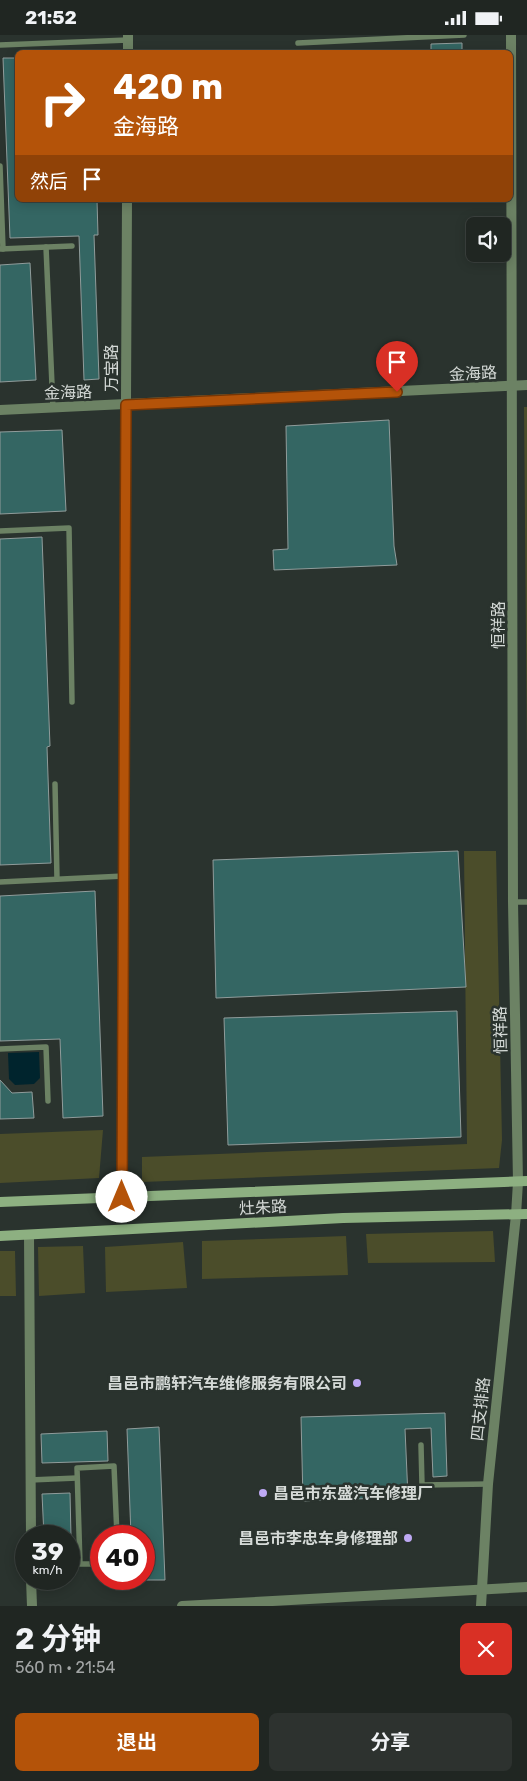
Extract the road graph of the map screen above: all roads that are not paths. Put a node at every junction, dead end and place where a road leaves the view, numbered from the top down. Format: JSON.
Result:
{"nodes":[{"id":1,"x":464,"y":35,"type":"edge"},
{"id":2,"x":511,"y":35,"type":"edge"},
{"id":3,"x":128,"y":38,"type":"edge"},
{"id":4,"x":298,"y":43,"type":"dead end"},
{"id":5,"x":0,"y":45,"type":"edge"},
{"id":6,"x":511,"y":50,"type":"edge"},
{"id":7,"x":0,"y":166,"type":"edge"},
{"id":8,"x":128,"y":202,"type":"edge"},
{"id":9,"x":512,"y":202,"type":"edge"},
{"id":10,"x":72,"y":246,"type":"dead end"},
{"id":11,"x":46,"y":247,"type":"junction"},
{"id":12,"x":1,"y":249,"type":"edge"},
{"id":13,"x":527,"y":385,"type":"edge"},
{"id":14,"x":513,"y":386,"type":"junction"},
{"id":15,"x":126,"y":405,"type":"junction"},
{"id":16,"x":53,"y":408,"type":"junction"},
{"id":17,"x":0,"y":410,"type":"edge"},
{"id":18,"x":0,"y":531,"type":"edge"},
{"id":19,"x":72,"y":702,"type":"dead end"},
{"id":20,"x":55,"y":784,"type":"dead end"},
{"id":21,"x":124,"y":876,"type":"junction"},
{"id":22,"x":57,"y":879,"type":"junction"},
{"id":23,"x":0,"y":882,"type":"edge"},
{"id":24,"x":513,"y":902,"type":"junction"},
{"id":25,"x":527,"y":902,"type":"edge"},
{"id":26,"x":0,"y":1049,"type":"edge"},
{"id":27,"x":48,"y":1101,"type":"dead end"},
{"id":28,"x":522,"y":1181,"type":"edge"},
{"id":29,"x":122,"y":1197,"type":"junction"},
{"id":30,"x":0,"y":1202,"type":"edge"},
{"id":31,"x":527,"y":1214,"type":"edge"},
{"id":32,"x":516,"y":1215,"type":"junction"},
{"id":33,"x":29,"y":1235,"type":"junction"},
{"id":34,"x":0,"y":1236,"type":"edge"},
{"id":35,"x":421,"y":1445,"type":"dead end"},
{"id":36,"x":77,"y":1478,"type":"junction"},
{"id":37,"x":30,"y":1480,"type":"junction"},
{"id":38,"x":488,"y":1484,"type":"junction"},
{"id":39,"x":31,"y":1525,"type":"edge"},
{"id":40,"x":117,"y":1525,"type":"edge"},
{"id":41,"x":90,"y":1564,"type":"edge"},
{"id":42,"x":527,"y":1587,"type":"edge"},
{"id":43,"x":482,"y":1588,"type":"junction"},
{"id":44,"x":32,"y":1590,"type":"edge"},
{"id":45,"x":32,"y":1606,"type":"edge"},
{"id":46,"x":182,"y":1606,"type":"edge"},
{"id":47,"x":481,"y":1606,"type":"edge"}],
"edges":[{"from":1,"to":4,"type":"lane"},
{"from":2,"to":6,"type":"street","name":"恒祥路"},
{"from":3,"to":5,"type":"lane"},
{"from":7,"to":12,"type":"lane"},
{"from":8,"to":15,"type":"street","name":"万宝路"},
{"from":9,"to":14,"type":"street","name":"恒祥路"},
{"from":10,"to":11,"type":"lane"},
{"from":11,"to":12,"type":"lane"},
{"from":11,"to":16,"type":"lane"},
{"from":13,"to":14,"type":"street","name":"金海路"},
{"from":14,"to":15,"type":"street","name":"金海路"},
{"from":14,"to":24,"type":"street","name":"恒祥路"},
{"from":15,"to":16,"type":"street","name":"金海路"},
{"from":15,"to":21,"type":"street","name":"万宝路"},
{"from":16,"to":17,"type":"street","name":"金海路"},
{"from":18,"to":19,"type":"lane"},
{"from":20,"to":22,"type":"lane"},
{"from":21,"to":22,"type":"lane"},
{"from":21,"to":29,"type":"street","name":"万宝路"},
{"from":22,"to":23,"type":"lane"},
{"from":24,"to":25,"type":"lane"},
{"from":24,"to":28,"type":"street","name":"恒祥路"},
{"from":26,"to":27,"type":"lane"},
{"from":28,"to":29,"type":"main road","name":"灶朱路"},
{"from":28,"to":32,"type":"street","name":"恒祥路"},
{"from":29,"to":30,"type":"main road","name":"灶朱路"},
{"from":31,"to":32,"type":"main road","name":"灶朱路"},
{"from":32,"to":33,"type":"main road","name":"灶朱路"},
{"from":32,"to":38,"type":"street","name":"四支排路"},
{"from":33,"to":34,"type":"main road","name":"灶朱路"},
{"from":33,"to":37,"type":"street"},
{"from":35,"to":38,"type":"lane"},
{"from":36,"to":37,"type":"lane"},
{"from":36,"to":40,"type":"lane"},
{"from":36,"to":41,"type":"lane"},
{"from":37,"to":39,"type":"street"},
{"from":38,"to":43,"type":"street","name":"四支排路"},
{"from":42,"to":43,"type":"street"},
{"from":43,"to":46,"type":"street"},
{"from":43,"to":47,"type":"street","name":"四支排路"},
{"from":44,"to":45,"type":"street"}]}
